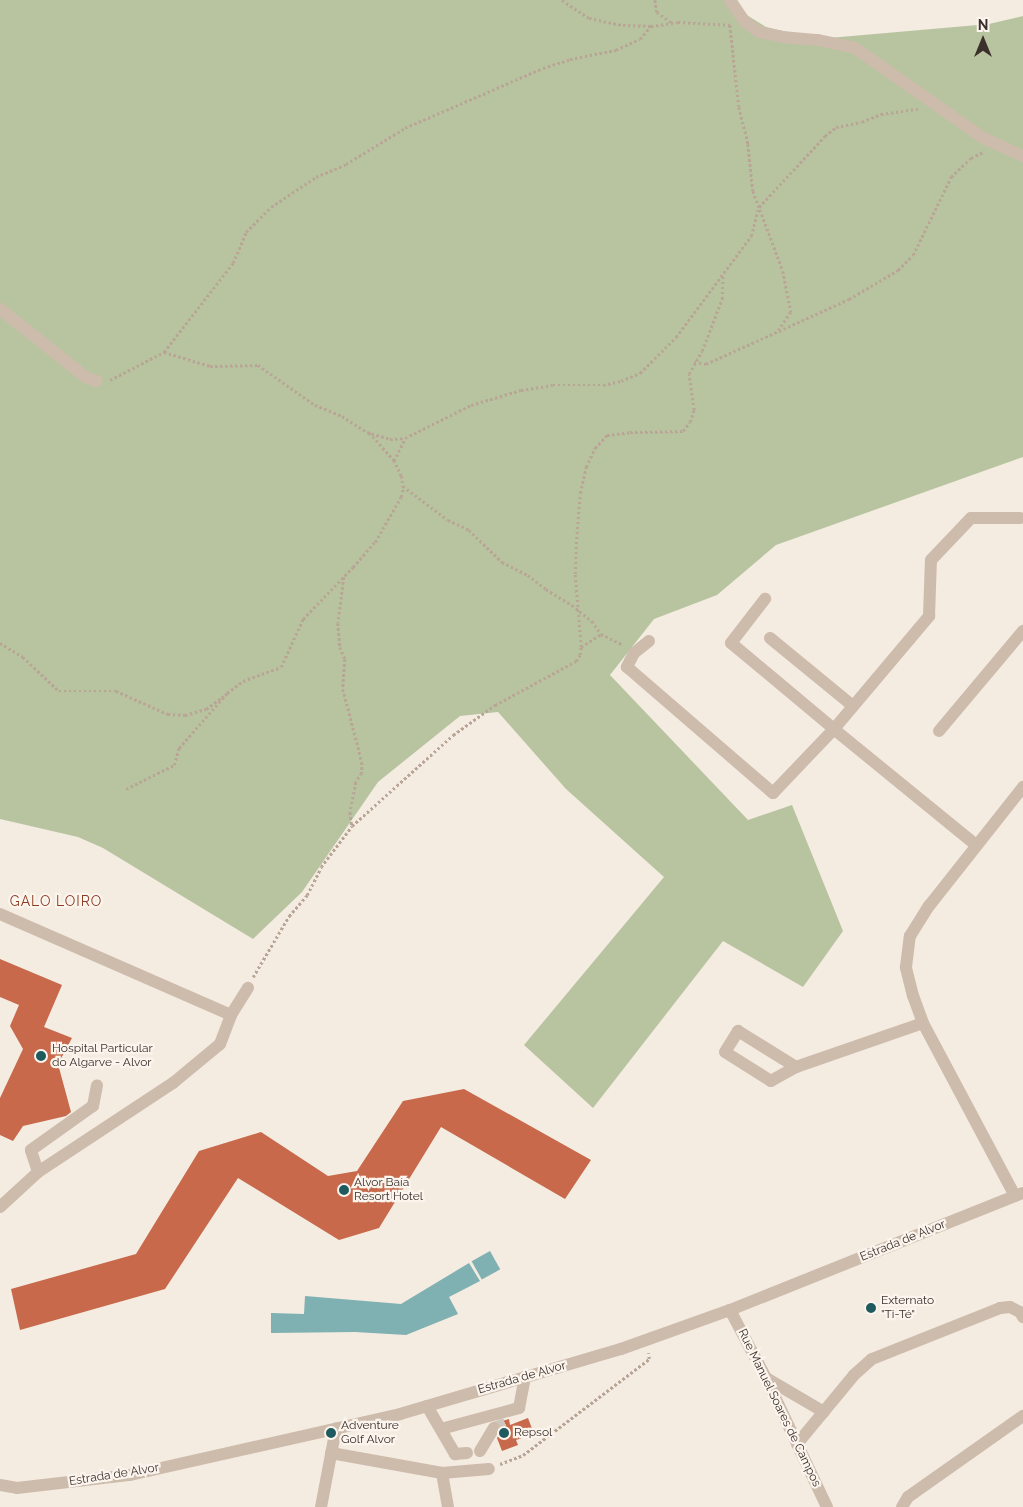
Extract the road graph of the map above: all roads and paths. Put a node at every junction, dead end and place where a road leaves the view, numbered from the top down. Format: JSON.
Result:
{"nodes":[{"id":1,"x":562,"y":0,"type":"edge"},
{"id":2,"x":655,"y":0,"type":"edge"},
{"id":3,"x":730,"y":0,"type":"edge"},
{"id":4,"x":672,"y":23,"type":"junction"},
{"id":5,"x":651,"y":26,"type":"junction"},
{"id":6,"x":938,"y":107,"type":"junction"},
{"id":7,"x":998,"y":144,"type":"junction"},
{"id":8,"x":1023,"y":156,"type":"edge"},
{"id":9,"x":759,"y":206,"type":"junction"},
{"id":10,"x":723,"y":273,"type":"junction"},
{"id":11,"x":0,"y":309,"type":"edge"},
{"id":12,"x":779,"y":330,"type":"junction"},
{"id":13,"x":164,"y":352,"type":"junction"},
{"id":14,"x":694,"y":362,"type":"junction"},
{"id":15,"x":97,"y":381,"type":"joint"},
{"id":16,"x":367,"y":432,"type":"junction"},
{"id":17,"x":405,"y":438,"type":"junction"},
{"id":18,"x":394,"y":461,"type":"junction"},
{"id":19,"x":402,"y":486,"type":"junction"},
{"id":20,"x":1020,"y":518,"type":"dead end"},
{"id":21,"x":344,"y":576,"type":"junction"},
{"id":22,"x":765,"y":599,"type":"dead end"},
{"id":23,"x":579,"y":612,"type":"junction"},
{"id":24,"x":1023,"y":631,"type":"edge"},
{"id":25,"x":601,"y":634,"type":"junction"},
{"id":26,"x":770,"y":638,"type":"dead end"},
{"id":27,"x":650,"y":641,"type":"dead end"},
{"id":28,"x":0,"y":644,"type":"edge"},
{"id":29,"x":581,"y":647,"type":"junction"},
{"id":30,"x":634,"y":653,"type":"junction"},
{"id":31,"x":228,"y":693,"type":"junction"},
{"id":32,"x":853,"y":706,"type":"junction"},
{"id":33,"x":834,"y":729,"type":"junction"},
{"id":34,"x":939,"y":732,"type":"dead end"},
{"id":35,"x":1023,"y":787,"type":"edge"},
{"id":36,"x":126,"y":789,"type":"dead end"},
{"id":37,"x":352,"y":826,"type":"junction"},
{"id":38,"x":976,"y":845,"type":"junction"},
{"id":39,"x":0,"y":914,"type":"edge"},
{"id":40,"x":248,"y":988,"type":"joint"},
{"id":41,"x":231,"y":1015,"type":"junction"},
{"id":42,"x":923,"y":1022,"type":"junction"},
{"id":43,"x":796,"y":1066,"type":"junction"},
{"id":44,"x":97,"y":1085,"type":"dead end"},
{"id":45,"x":38,"y":1172,"type":"junction"},
{"id":46,"x":1019,"y":1194,"type":"edge"},
{"id":47,"x":0,"y":1207,"type":"edge"},
{"id":48,"x":730,"y":1310,"type":"junction"},
{"id":49,"x":1023,"y":1317,"type":"edge"},
{"id":50,"x":646,"y":1340,"type":"junction"},
{"id":51,"x":525,"y":1377,"type":"junction"},
{"id":52,"x":766,"y":1378,"type":"junction"},
{"id":53,"x":427,"y":1406,"type":"junction"},
{"id":54,"x":519,"y":1408,"type":"junction"},
{"id":55,"x":824,"y":1412,"type":"junction"},
{"id":56,"x":1023,"y":1416,"type":"edge"},
{"id":57,"x":510,"y":1422,"type":"tunnel mouth"},
{"id":58,"x":336,"y":1428,"type":"junction"},
{"id":59,"x":494,"y":1428,"type":"tunnel mouth"},
{"id":60,"x":441,"y":1430,"type":"junction"},
{"id":61,"x":797,"y":1444,"type":"junction"},
{"id":62,"x":331,"y":1453,"type":"junction"},
{"id":63,"x":489,"y":1469,"type":"joint"},
{"id":64,"x":442,"y":1473,"type":"junction"},
{"id":65,"x":0,"y":1486,"type":"edge"},
{"id":66,"x":321,"y":1507,"type":"edge"},
{"id":67,"x":448,"y":1507,"type":"edge"},
{"id":68,"x":827,"y":1507,"type":"edge"},
{"id":69,"x":902,"y":1507,"type":"edge"}],
"edges":[{"from":1,"to":5,"type":"path"},
{"from":2,"to":4,"type":"path"},
{"from":3,"to":6,"type":"street"},
{"from":4,"to":5,"type":"path"},
{"from":4,"to":9,"type":"path"},
{"from":5,"to":13,"type":"path"},
{"from":6,"to":7,"type":"street"},
{"from":6,"to":9,"type":"path"},
{"from":7,"to":8,"type":"street"},
{"from":7,"to":12,"type":"path"},
{"from":9,"to":10,"type":"path"},
{"from":9,"to":12,"type":"path"},
{"from":10,"to":14,"type":"path"},
{"from":10,"to":17,"type":"path"},
{"from":11,"to":15,"type":"street"},
{"from":12,"to":14,"type":"path"},
{"from":13,"to":15,"type":"path"},
{"from":13,"to":16,"type":"path"},
{"from":14,"to":23,"type":"path"},
{"from":16,"to":17,"type":"path"},
{"from":16,"to":18,"type":"path"},
{"from":17,"to":18,"type":"path"},
{"from":18,"to":19,"type":"path"},
{"from":19,"to":21,"type":"path"},
{"from":19,"to":23,"type":"path"},
{"from":20,"to":32,"type":"street"},
{"from":21,"to":31,"type":"path"},
{"from":21,"to":37,"type":"path"},
{"from":22,"to":33,"type":"street"},
{"from":23,"to":25,"type":"path"},
{"from":23,"to":29,"type":"path"},
{"from":24,"to":34,"type":"street"},
{"from":25,"to":29,"type":"path"},
{"from":25,"to":30,"type":"path"},
{"from":26,"to":32,"type":"street"},
{"from":27,"to":30,"type":"street"},
{"from":28,"to":31,"type":"path"},
{"from":29,"to":37,"type":"path"},
{"from":30,"to":33,"type":"street"},
{"from":31,"to":36,"type":"path"},
{"from":32,"to":33,"type":"street"},
{"from":33,"to":38,"type":"street"},
{"from":35,"to":38,"type":"street"},
{"from":37,"to":40,"type":"path"},
{"from":38,"to":42,"type":"street"},
{"from":39,"to":41,"type":"street"},
{"from":40,"to":41,"type":"street"},
{"from":41,"to":45,"type":"street"},
{"from":42,"to":43,"type":"street"},
{"from":42,"to":46,"type":"street"},
{"from":43,"to":43,"type":"street"},
{"from":44,"to":45,"type":"street"},
{"from":45,"to":47,"type":"street"},
{"from":46,"to":48,"type":"street","name":"Estrada de Alvor"},
{"from":48,"to":50,"type":"street","name":"Estrada de Alvor"},
{"from":48,"to":52,"type":"street","name":"Rue Manuel Soares de Campos"},
{"from":49,"to":55,"type":"street"},
{"from":50,"to":51,"type":"street","name":"Estrada de Alvor"},
{"from":50,"to":63,"type":"path"},
{"from":51,"to":53,"type":"street","name":"Estrada de Alvor"},
{"from":51,"to":54,"type":"street"},
{"from":52,"to":55,"type":"street"},
{"from":52,"to":61,"type":"street","name":"Rue Manuel Soares de Campos"},
{"from":53,"to":58,"type":"street","name":"Estrada de Alvor"},
{"from":53,"to":60,"type":"street"},
{"from":54,"to":57,"type":"street"},
{"from":54,"to":60,"type":"street"},
{"from":55,"to":61,"type":"street"},
{"from":56,"to":69,"type":"street"},
{"from":58,"to":62,"type":"street"},
{"from":58,"to":65,"type":"street","name":"Estrada de Alvor"},
{"from":59,"to":60,"type":"street"},
{"from":61,"to":68,"type":"street","name":"Rue Manuel Soares de Campos"},
{"from":62,"to":64,"type":"street"},
{"from":62,"to":66,"type":"street"},
{"from":63,"to":64,"type":"street"},
{"from":64,"to":67,"type":"street"}]}
